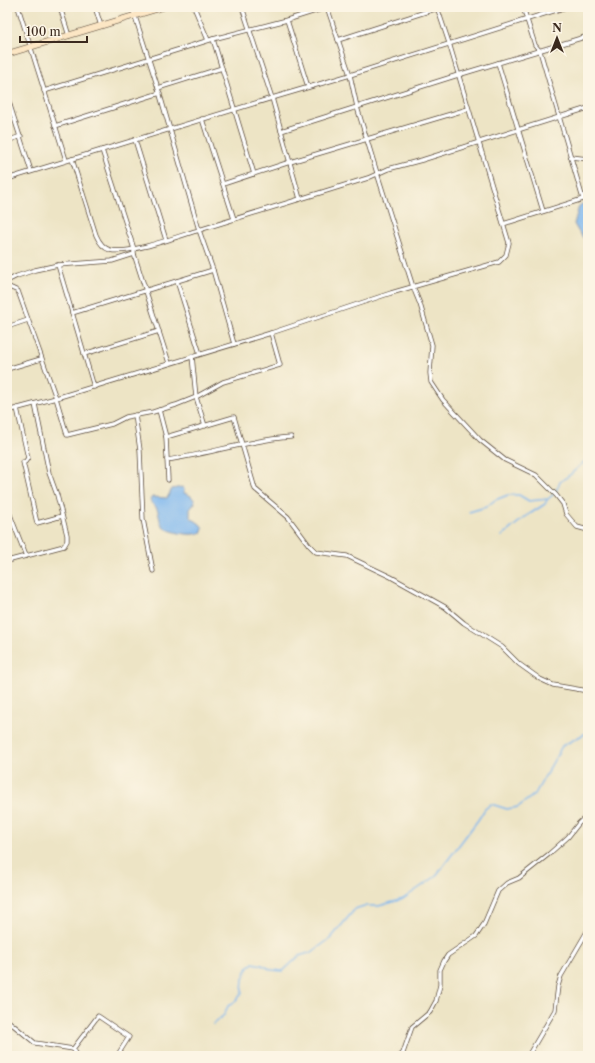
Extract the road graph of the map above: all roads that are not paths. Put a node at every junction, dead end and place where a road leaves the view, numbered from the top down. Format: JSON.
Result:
{"nodes":[{"id":1,"x":18,"y":7,"type":"edge"},
{"id":2,"x":60,"y":7,"type":"edge"},
{"id":3,"x":95,"y":7,"type":"edge"},
{"id":4,"x":132,"y":7,"type":"edge"},
{"id":5,"x":163,"y":7,"type":"edge"},
{"id":6,"x":194,"y":7,"type":"edge"},
{"id":7,"x":242,"y":7,"type":"edge"},
{"id":8,"x":328,"y":7,"type":"edge"},
{"id":9,"x":438,"y":7,"type":"edge"},
{"id":10,"x":524,"y":7,"type":"edge"},
{"id":11,"x":566,"y":7,"type":"edge"},
{"id":12,"x":135,"y":15,"type":"junction"},
{"id":13,"x":527,"y":19,"type":"junction"},
{"id":14,"x":287,"y":20,"type":"junction"},
{"id":15,"x":101,"y":26,"type":"junction"},
{"id":16,"x":249,"y":30,"type":"junction"},
{"id":17,"x":69,"y":36,"type":"junction"},
{"id":18,"x":588,"y":36,"type":"edge"},
{"id":19,"x":211,"y":39,"type":"junction"},
{"id":20,"x":338,"y":40,"type":"junction"},
{"id":21,"x":449,"y":43,"type":"junction"},
{"id":22,"x":30,"y":47,"type":"junction"},
{"id":23,"x":540,"y":51,"type":"junction"},
{"id":24,"x":7,"y":54,"type":"edge"},
{"id":25,"x":148,"y":58,"type":"junction"},
{"id":26,"x":498,"y":63,"type":"junction"},
{"id":27,"x":222,"y":68,"type":"junction"},
{"id":28,"x":350,"y":75,"type":"junction"},
{"id":29,"x":458,"y":75,"type":"junction"},
{"id":30,"x":308,"y":87,"type":"junction"},
{"id":31,"x":158,"y":88,"type":"junction"},
{"id":32,"x":44,"y":91,"type":"junction"},
{"id":33,"x":160,"y":93,"type":"junction"},
{"id":34,"x":7,"y":96,"type":"edge"},
{"id":35,"x":272,"y":98,"type":"junction"},
{"id":36,"x":358,"y":107,"type":"junction"},
{"id":37,"x":588,"y":108,"type":"edge"},
{"id":38,"x":234,"y":109,"type":"junction"},
{"id":39,"x":468,"y":109,"type":"junction"},
{"id":40,"x":560,"y":116,"type":"junction"},
{"id":41,"x":202,"y":119,"type":"junction"},
{"id":42,"x":55,"y":126,"type":"junction"},
{"id":43,"x":170,"y":129,"type":"junction"},
{"id":44,"x":519,"y":129,"type":"junction"},
{"id":45,"x":281,"y":131,"type":"junction"},
{"id":46,"x":21,"y":136,"type":"junction"},
{"id":47,"x":367,"y":139,"type":"junction"},
{"id":48,"x":135,"y":140,"type":"junction"},
{"id":49,"x":7,"y":141,"type":"edge"},
{"id":50,"x":479,"y":142,"type":"junction"},
{"id":51,"x":102,"y":150,"type":"junction"},
{"id":52,"x":571,"y":157,"type":"junction"},
{"id":53,"x":72,"y":159,"type":"junction"},
{"id":54,"x":588,"y":159,"type":"edge"},
{"id":55,"x":66,"y":160,"type":"junction"},
{"id":56,"x":290,"y":162,"type":"junction"},
{"id":57,"x":31,"y":171,"type":"junction"},
{"id":58,"x":377,"y":173,"type":"junction"},
{"id":59,"x":254,"y":174,"type":"junction"},
{"id":60,"x":7,"y":179,"type":"edge"},
{"id":61,"x":223,"y":184,"type":"junction"},
{"id":62,"x":300,"y":199,"type":"junction"},
{"id":63,"x":543,"y":211,"type":"junction"},
{"id":64,"x":234,"y":219,"type":"junction"},
{"id":65,"x":503,"y":224,"type":"junction"},
{"id":66,"x":199,"y":230,"type":"junction"},
{"id":67,"x":166,"y":240,"type":"junction"},
{"id":68,"x":134,"y":252,"type":"junction"},
{"id":69,"x":58,"y":265,"type":"junction"},
{"id":70,"x":212,"y":270,"type":"junction"},
{"id":71,"x":7,"y":281,"type":"edge"},
{"id":72,"x":177,"y":281,"type":"junction"},
{"id":73,"x":7,"y":286,"type":"edge"},
{"id":74,"x":413,"y":287,"type":"junction"},
{"id":75,"x":145,"y":292,"type":"junction"},
{"id":76,"x":72,"y":313,"type":"junction"},
{"id":77,"x":28,"y":320,"type":"junction"},
{"id":78,"x":7,"y":327,"type":"edge"},
{"id":79,"x":159,"y":331,"type":"junction"},
{"id":80,"x":271,"y":333,"type":"junction"},
{"id":81,"x":234,"y":344,"type":"junction"},
{"id":82,"x":84,"y":354,"type":"junction"},
{"id":83,"x":200,"y":354,"type":"junction"},
{"id":84,"x":192,"y":356,"type":"junction"},
{"id":85,"x":41,"y":359,"type":"junction"},
{"id":86,"x":169,"y":363,"type":"junction"},
{"id":87,"x":7,"y":369,"type":"edge"},
{"id":88,"x":94,"y":387,"type":"junction"},
{"id":89,"x":196,"y":397,"type":"junction"},
{"id":90,"x":56,"y":398,"type":"junction"},
{"id":91,"x":36,"y":404,"type":"junction"},
{"id":92,"x":17,"y":408,"type":"junction"},
{"id":93,"x":159,"y":410,"type":"junction"},
{"id":94,"x":7,"y":411,"type":"edge"},
{"id":95,"x":135,"y":415,"type":"junction"},
{"id":96,"x":205,"y":426,"type":"junction"},
{"id":97,"x":166,"y":437,"type":"junction"},
{"id":98,"x":291,"y":437,"type":"dead end"},
{"id":99,"x":242,"y":444,"type":"junction"},
{"id":100,"x":167,"y":460,"type":"junction"},
{"id":101,"x":168,"y":480,"type":"dead end"},
{"id":102,"x":7,"y":508,"type":"edge"},
{"id":103,"x":62,"y":516,"type":"junction"},
{"id":104,"x":588,"y":530,"type":"edge"},
{"id":105,"x":26,"y":556,"type":"junction"},
{"id":106,"x":7,"y":561,"type":"edge"},
{"id":107,"x":153,"y":571,"type":"dead end"},
{"id":108,"x":588,"y":691,"type":"edge"},
{"id":109,"x":588,"y":815,"type":"edge"},
{"id":110,"x":588,"y":930,"type":"edge"},
{"id":111,"x":7,"y":1020,"type":"edge"},
{"id":112,"x":73,"y":1049,"type":"junction"},
{"id":113,"x":78,"y":1056,"type":"edge"},
{"id":114,"x":117,"y":1056,"type":"edge"},
{"id":115,"x":400,"y":1056,"type":"edge"},
{"id":116,"x":528,"y":1056,"type":"edge"}],
"edges":[{"from":1,"to":22,"type":"street"},
{"from":2,"to":17,"type":"street"},
{"from":3,"to":15,"type":"street"},
{"from":4,"to":12,"type":"street"},
{"from":5,"to":12,"type":"street"},
{"from":6,"to":19,"type":"street"},
{"from":7,"to":16,"type":"street"},
{"from":8,"to":14,"type":"street"},
{"from":8,"to":20,"type":"street"},
{"from":9,"to":20,"type":"street"},
{"from":9,"to":21,"type":"street"},
{"from":10,"to":13,"type":"street"},
{"from":11,"to":13,"type":"street"},
{"from":12,"to":15,"type":"street"},
{"from":12,"to":25,"type":"street"},
{"from":13,"to":21,"type":"street"},
{"from":13,"to":23,"type":"street"},
{"from":14,"to":16,"type":"street"},
{"from":14,"to":30,"type":"street"},
{"from":15,"to":17,"type":"street"},
{"from":16,"to":19,"type":"street"},
{"from":16,"to":35,"type":"street"},
{"from":17,"to":22,"type":"street"},
{"from":18,"to":23,"type":"street"},
{"from":19,"to":25,"type":"street"},
{"from":19,"to":27,"type":"street"},
{"from":20,"to":28,"type":"street"},
{"from":21,"to":28,"type":"street"},
{"from":21,"to":29,"type":"street"},
{"from":22,"to":24,"type":"street"},
{"from":22,"to":32,"type":"street"},
{"from":23,"to":26,"type":"street"},
{"from":23,"to":40,"type":"street"},
{"from":25,"to":31,"type":"street"},
{"from":25,"to":32,"type":"street"},
{"from":26,"to":29,"type":"street"},
{"from":26,"to":44,"type":"street"},
{"from":27,"to":31,"type":"street"},
{"from":27,"to":38,"type":"street"},
{"from":28,"to":30,"type":"street"},
{"from":28,"to":36,"type":"street"},
{"from":29,"to":36,"type":"street"},
{"from":29,"to":39,"type":"street"},
{"from":30,"to":35,"type":"street"},
{"from":31,"to":33,"type":"street"},
{"from":32,"to":42,"type":"street"},
{"from":33,"to":42,"type":"street"},
{"from":33,"to":43,"type":"street"},
{"from":34,"to":46,"type":"street"},
{"from":35,"to":38,"type":"street"},
{"from":35,"to":45,"type":"street"},
{"from":36,"to":45,"type":"street"},
{"from":36,"to":47,"type":"street"},
{"from":37,"to":40,"type":"street"},
{"from":38,"to":41,"type":"street"},
{"from":38,"to":59,"type":"street"},
{"from":39,"to":47,"type":"street"},
{"from":39,"to":50,"type":"street"},
{"from":40,"to":44,"type":"street"},
{"from":40,"to":52,"type":"street"},
{"from":41,"to":43,"type":"street"},
{"from":41,"to":61,"type":"street"},
{"from":42,"to":55,"type":"street"},
{"from":43,"to":48,"type":"street"},
{"from":43,"to":66,"type":"street"},
{"from":44,"to":50,"type":"street"},
{"from":44,"to":63,"type":"street"},
{"from":45,"to":56,"type":"street"},
{"from":46,"to":49,"type":"street"},
{"from":46,"to":57,"type":"street"},
{"from":47,"to":56,"type":"street"},
{"from":47,"to":58,"type":"street"},
{"from":48,"to":51,"type":"street"},
{"from":48,"to":67,"type":"street"},
{"from":50,"to":58,"type":"street"},
{"from":50,"to":65,"type":"street"},
{"from":51,"to":53,"type":"street"},
{"from":51,"to":68,"type":"street"},
{"from":52,"to":54,"type":"street"},
{"from":52,"to":63,"type":"street"},
{"from":53,"to":55,"type":"street"},
{"from":53,"to":68,"type":"street"},
{"from":55,"to":57,"type":"street"},
{"from":56,"to":59,"type":"street"},
{"from":56,"to":62,"type":"street"},
{"from":57,"to":60,"type":"street"},
{"from":58,"to":62,"type":"street"},
{"from":58,"to":74,"type":"street"},
{"from":59,"to":61,"type":"street"},
{"from":61,"to":64,"type":"street"},
{"from":62,"to":64,"type":"street"},
{"from":63,"to":65,"type":"street"},
{"from":64,"to":66,"type":"street"},
{"from":65,"to":74,"type":"street"},
{"from":66,"to":67,"type":"street"},
{"from":66,"to":70,"type":"street"},
{"from":67,"to":68,"type":"street"},
{"from":68,"to":69,"type":"street"},
{"from":68,"to":75,"type":"street"},
{"from":69,"to":71,"type":"street"},
{"from":69,"to":76,"type":"street"},
{"from":70,"to":72,"type":"street"},
{"from":70,"to":81,"type":"street"},
{"from":72,"to":75,"type":"street"},
{"from":72,"to":83,"type":"street"},
{"from":73,"to":77,"type":"street"},
{"from":74,"to":80,"type":"street"},
{"from":74,"to":104,"type":"street"},
{"from":75,"to":76,"type":"street"},
{"from":75,"to":79,"type":"street"},
{"from":76,"to":82,"type":"street"},
{"from":77,"to":78,"type":"street"},
{"from":77,"to":85,"type":"street"},
{"from":79,"to":82,"type":"street"},
{"from":79,"to":86,"type":"street"},
{"from":80,"to":81,"type":"street"},
{"from":80,"to":89,"type":"street"},
{"from":81,"to":83,"type":"street"},
{"from":82,"to":88,"type":"street"},
{"from":83,"to":84,"type":"street"},
{"from":84,"to":86,"type":"street"},
{"from":84,"to":89,"type":"street"},
{"from":85,"to":87,"type":"street"},
{"from":85,"to":90,"type":"street"},
{"from":86,"to":88,"type":"street"},
{"from":88,"to":90,"type":"street"},
{"from":89,"to":93,"type":"street"},
{"from":89,"to":96,"type":"street"},
{"from":90,"to":91,"type":"street"},
{"from":90,"to":95,"type":"street"},
{"from":91,"to":92,"type":"street"},
{"from":91,"to":103,"type":"street"},
{"from":92,"to":94,"type":"street"},
{"from":92,"to":103,"type":"street"},
{"from":93,"to":95,"type":"street"},
{"from":93,"to":97,"type":"street"},
{"from":95,"to":107,"type":"street"},
{"from":96,"to":97,"type":"street"},
{"from":96,"to":99,"type":"street"},
{"from":97,"to":100,"type":"street"},
{"from":98,"to":99,"type":"street"},
{"from":99,"to":100,"type":"street"},
{"from":99,"to":108,"type":"street"},
{"from":100,"to":101,"type":"street"},
{"from":102,"to":105,"type":"street"},
{"from":103,"to":105,"type":"street"},
{"from":105,"to":106,"type":"street"},
{"from":109,"to":115,"type":"street"},
{"from":110,"to":116,"type":"street"},
{"from":111,"to":112,"type":"street"},
{"from":112,"to":113,"type":"street"},
{"from":112,"to":114,"type":"street"}]}
